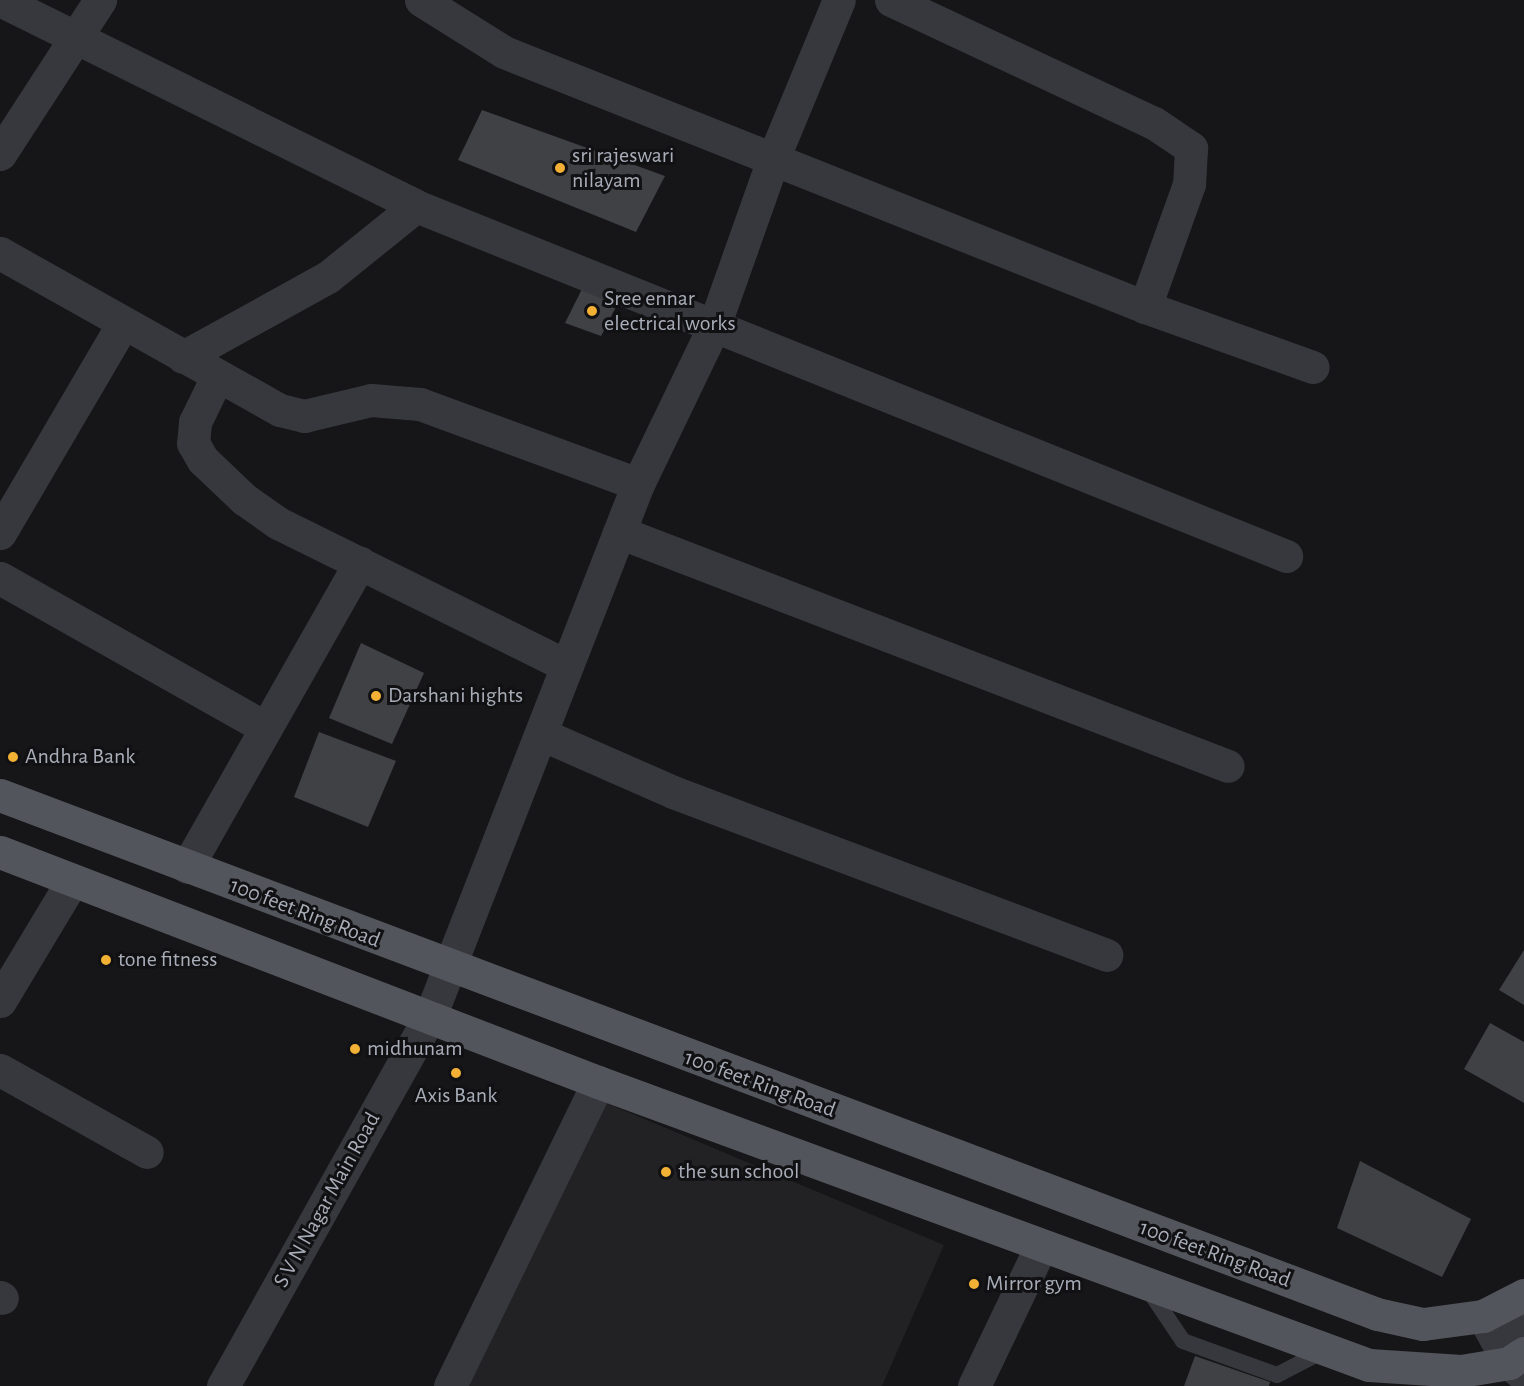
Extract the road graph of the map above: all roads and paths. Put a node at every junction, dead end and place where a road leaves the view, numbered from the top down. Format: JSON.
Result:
{"nodes":[{"id":1,"x":0,"y":0,"type":"edge"},
{"id":2,"x":100,"y":0,"type":"edge"},
{"id":3,"x":421,"y":0,"type":"edge"},
{"id":4,"x":839,"y":0,"type":"edge"},
{"id":5,"x":891,"y":0,"type":"edge"},
{"id":6,"x":76,"y":40,"type":"junction"},
{"id":7,"x":0,"y":154,"type":"edge"},
{"id":8,"x":773,"y":159,"type":"junction"},
{"id":9,"x":416,"y":206,"type":"junction"},
{"id":10,"x":0,"y":253,"type":"edge"},
{"id":11,"x":1145,"y":307,"type":"junction"},
{"id":12,"x":123,"y":323,"type":"junction"},
{"id":13,"x":714,"y":326,"type":"junction"},
{"id":14,"x":183,"y":357,"type":"junction"},
{"id":15,"x":1313,"y":367,"type":"dead end"},
{"id":16,"x":217,"y":377,"type":"junction"},
{"id":17,"x":638,"y":484,"type":"junction"},
{"id":18,"x":620,"y":532,"type":"junction"},
{"id":19,"x":0,"y":533,"type":"edge"},
{"id":20,"x":1286,"y":556,"type":"dead end"},
{"id":21,"x":360,"y":563,"type":"junction"},
{"id":22,"x":0,"y":578,"type":"edge"},
{"id":23,"x":567,"y":666,"type":"junction"},
{"id":24,"x":266,"y":728,"type":"junction"},
{"id":25,"x":540,"y":734,"type":"junction"},
{"id":26,"x":1228,"y":766,"type":"dead end"},
{"id":27,"x":0,"y":795,"type":"edge"},
{"id":28,"x":0,"y":852,"type":"edge"},
{"id":29,"x":187,"y":867,"type":"junction"},
{"id":30,"x":72,"y":880,"type":"junction"},
{"id":31,"x":1106,"y":955,"type":"dead end"},
{"id":32,"x":448,"y":968,"type":"junction"},
{"id":33,"x":0,"y":1001,"type":"edge"},
{"id":34,"x":430,"y":1014,"type":"junction"},
{"id":35,"x":0,"y":1070,"type":"edge"},
{"id":36,"x":598,"y":1082,"type":"junction"},
{"id":37,"x":147,"y":1152,"type":"dead end"},
{"id":38,"x":1040,"y":1248,"type":"junction"},
{"id":39,"x":1511,"y":1310,"type":"edge"},
{"id":40,"x":1519,"y":1363,"type":"edge"},
{"id":41,"x":1460,"y":1379,"type":"edge"},
{"id":42,"x":223,"y":1386,"type":"edge"},
{"id":43,"x":450,"y":1386,"type":"edge"},
{"id":44,"x":974,"y":1386,"type":"edge"}],
"edges":[{"from":1,"to":6,"type":"street"},
{"from":2,"to":6,"type":"street"},
{"from":3,"to":8,"type":"street"},
{"from":4,"to":8,"type":"street","name":"S V N Nagar Main Road"},
{"from":5,"to":11,"type":"street"},
{"from":6,"to":7,"type":"street"},
{"from":6,"to":9,"type":"street"},
{"from":8,"to":11,"type":"street"},
{"from":8,"to":13,"type":"street","name":"S V N Nagar Main Road"},
{"from":9,"to":13,"type":"street"},
{"from":9,"to":14,"type":"street"},
{"from":10,"to":12,"type":"street"},
{"from":11,"to":15,"type":"street"},
{"from":12,"to":14,"type":"street"},
{"from":12,"to":19,"type":"street"},
{"from":13,"to":17,"type":"street","name":"S V N Nagar Main Road"},
{"from":13,"to":20,"type":"street"},
{"from":14,"to":16,"type":"street"},
{"from":16,"to":17,"type":"street"},
{"from":16,"to":21,"type":"street"},
{"from":17,"to":18,"type":"street","name":"S V N Nagar Main Road"},
{"from":18,"to":23,"type":"street","name":"S V N Nagar Main Road"},
{"from":18,"to":26,"type":"street"},
{"from":21,"to":23,"type":"street"},
{"from":21,"to":24,"type":"street"},
{"from":22,"to":24,"type":"street"},
{"from":23,"to":25,"type":"street","name":"S V N Nagar Main Road"},
{"from":24,"to":29,"type":"street"},
{"from":25,"to":31,"type":"street"},
{"from":25,"to":32,"type":"street","name":"S V N Nagar Main Road"},
{"from":27,"to":29,"type":"main road","name":"100 feet Ring Road"},
{"from":28,"to":30,"type":"main road"},
{"from":29,"to":32,"type":"main road","name":"100 feet Ring Road"},
{"from":30,"to":33,"type":"street"},
{"from":30,"to":34,"type":"main road"},
{"from":32,"to":34,"type":"street","name":"S V N Nagar Main Road"},
{"from":32,"to":39,"type":"main road","name":"100 feet Ring Road"},
{"from":34,"to":36,"type":"main road"},
{"from":34,"to":42,"type":"street","name":"S V N Nagar Main Road"},
{"from":35,"to":37,"type":"street"},
{"from":36,"to":38,"type":"main road"},
{"from":36,"to":43,"type":"street"},
{"from":38,"to":41,"type":"main road"},
{"from":38,"to":44,"type":"street"},
{"from":39,"to":40,"type":"street"},
{"from":40,"to":41,"type":"main road"}]}
